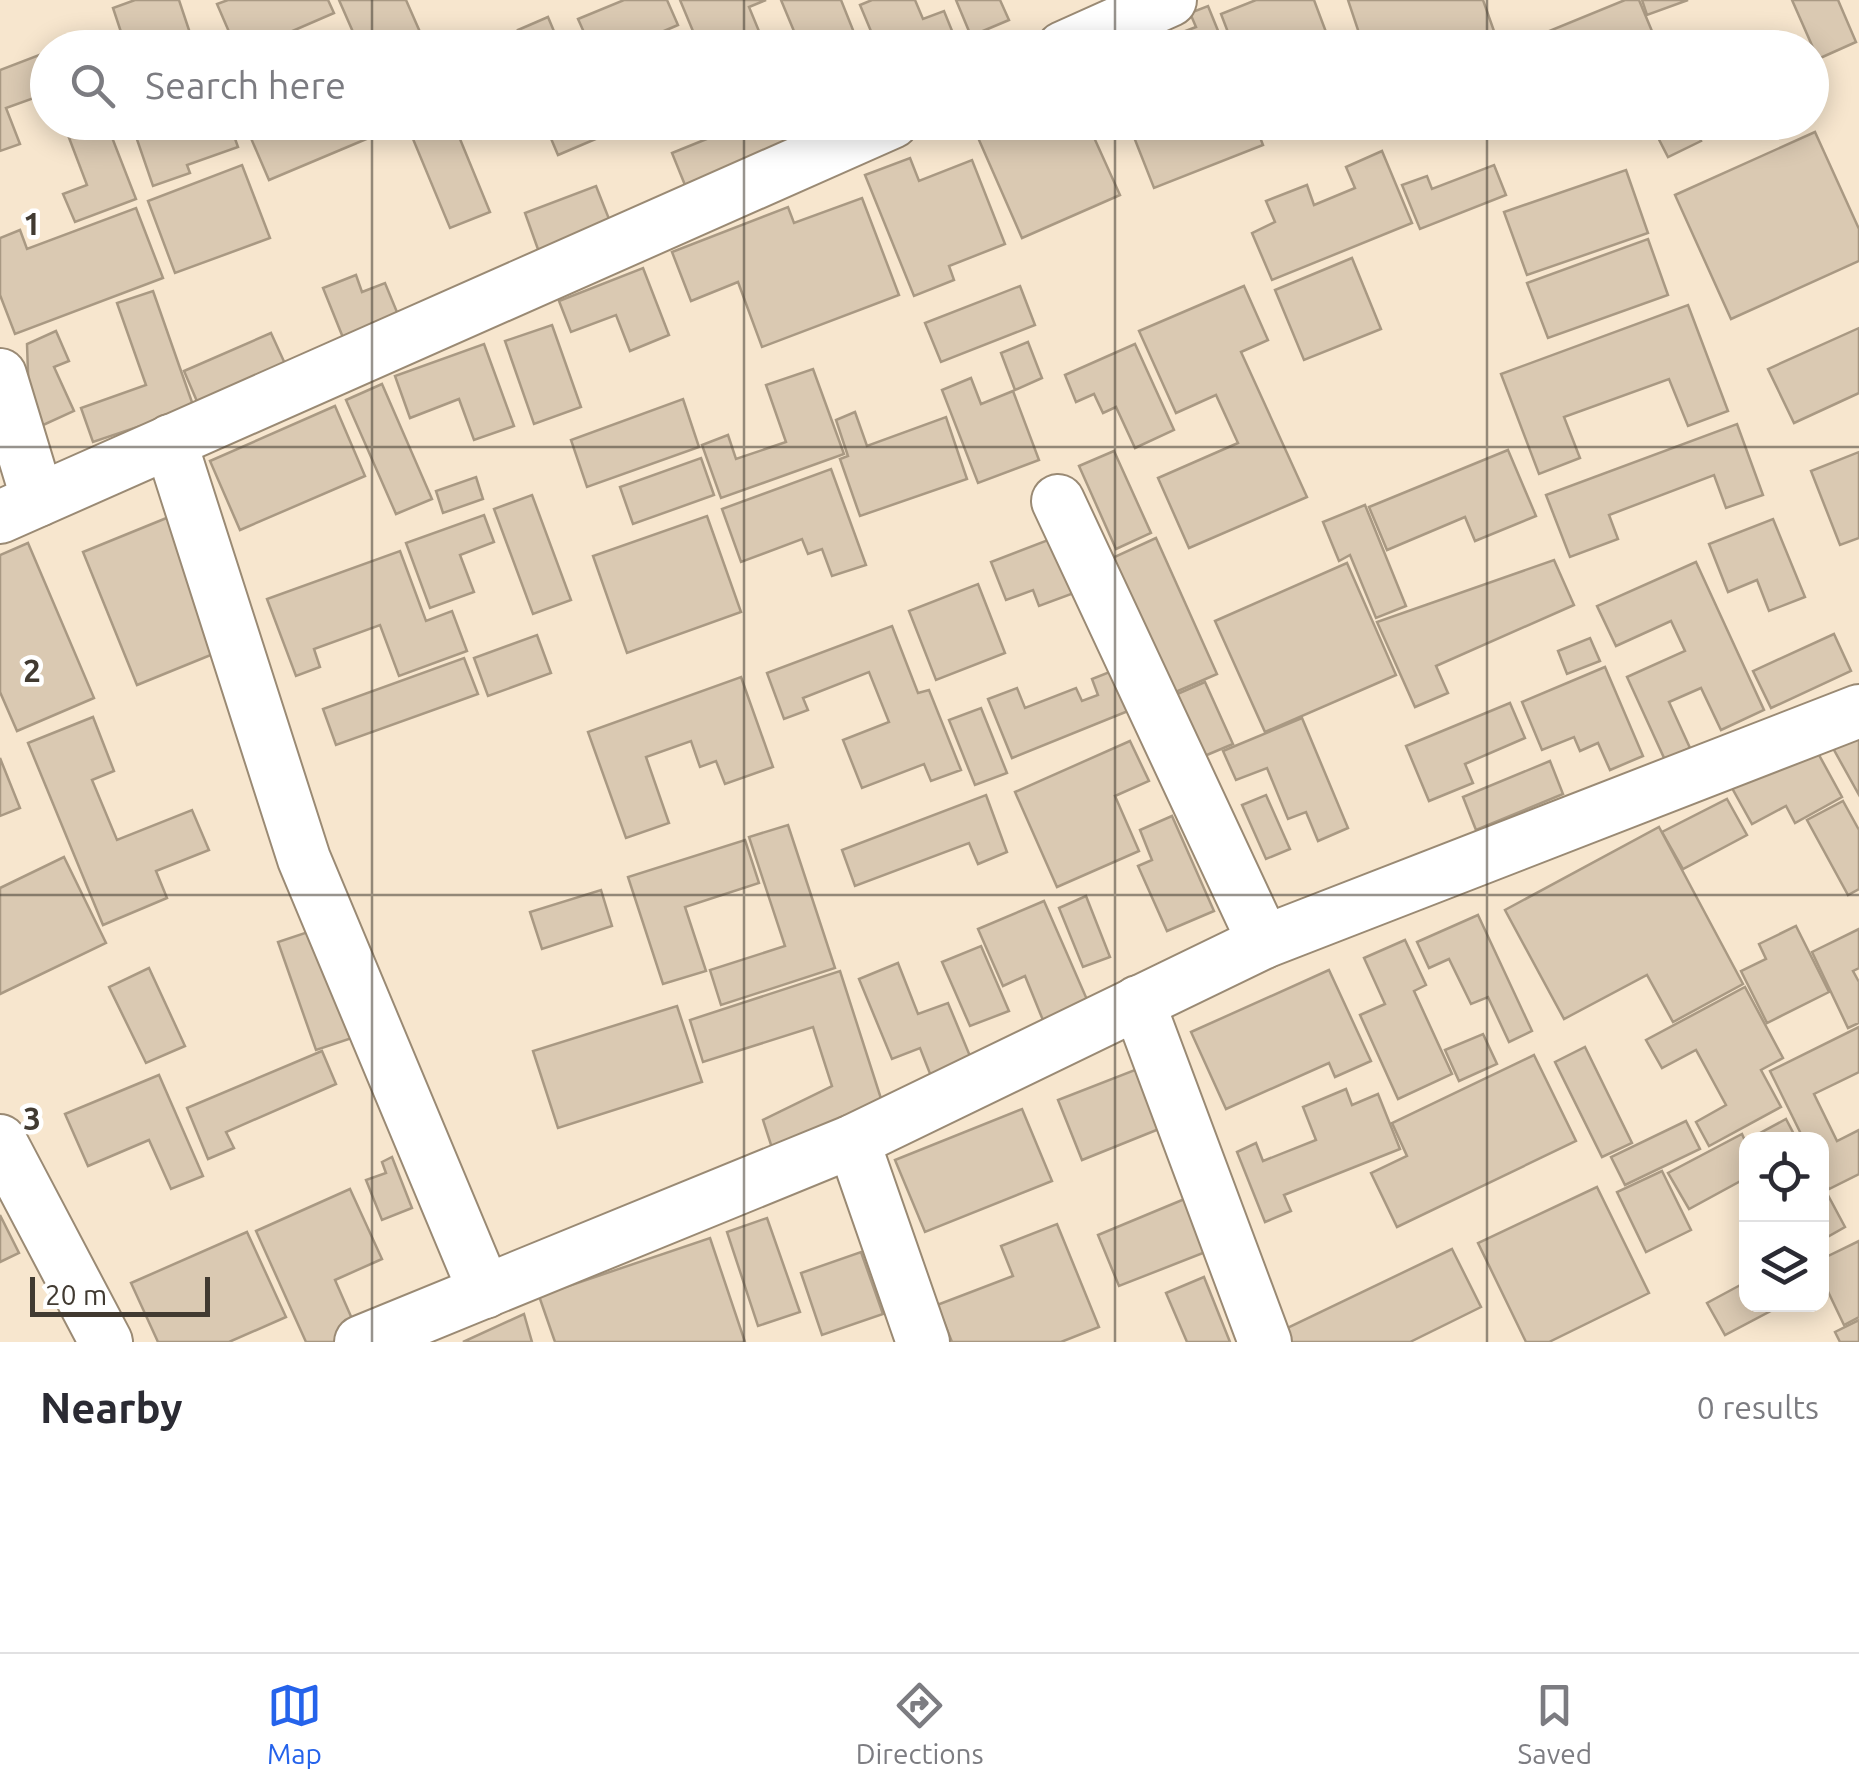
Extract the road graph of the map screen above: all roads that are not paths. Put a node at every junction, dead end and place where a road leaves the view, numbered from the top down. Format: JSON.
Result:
{"nodes":[{"id":1,"x":1170,"y":0,"type":"edge"},
{"id":2,"x":1103,"y":30,"type":"edge"},
{"id":3,"x":851,"y":140,"type":"edge"},
{"id":4,"x":0,"y":376,"type":"edge"},
{"id":5,"x":170,"y":441,"type":"junction"},
{"id":6,"x":1058,"y":501,"type":"dead end"},
{"id":7,"x":19,"y":508,"type":"edge"},
{"id":8,"x":1859,"y":711,"type":"edge"},
{"id":9,"x":1264,"y":942,"type":"junction"},
{"id":10,"x":1138,"y":1002,"type":"junction"},
{"id":11,"x":0,"y":1141,"type":"edge"},
{"id":12,"x":853,"y":1142,"type":"junction"},
{"id":13,"x":485,"y":1292,"type":"junction"},
{"id":14,"x":106,"y":1342,"type":"edge"},
{"id":15,"x":361,"y":1342,"type":"edge"},
{"id":16,"x":923,"y":1342,"type":"edge"},
{"id":17,"x":1266,"y":1342,"type":"edge"}],
"edges":[{"from":1,"to":2,"type":"street"},
{"from":3,"to":5,"type":"street"},
{"from":4,"to":7,"type":"street"},
{"from":5,"to":7,"type":"street"},
{"from":5,"to":13,"type":"street"},
{"from":6,"to":9,"type":"street"},
{"from":8,"to":9,"type":"street"},
{"from":9,"to":10,"type":"street"},
{"from":10,"to":12,"type":"street"},
{"from":10,"to":17,"type":"street"},
{"from":11,"to":14,"type":"street"},
{"from":12,"to":13,"type":"street"},
{"from":12,"to":16,"type":"street"},
{"from":13,"to":15,"type":"street"}]}
